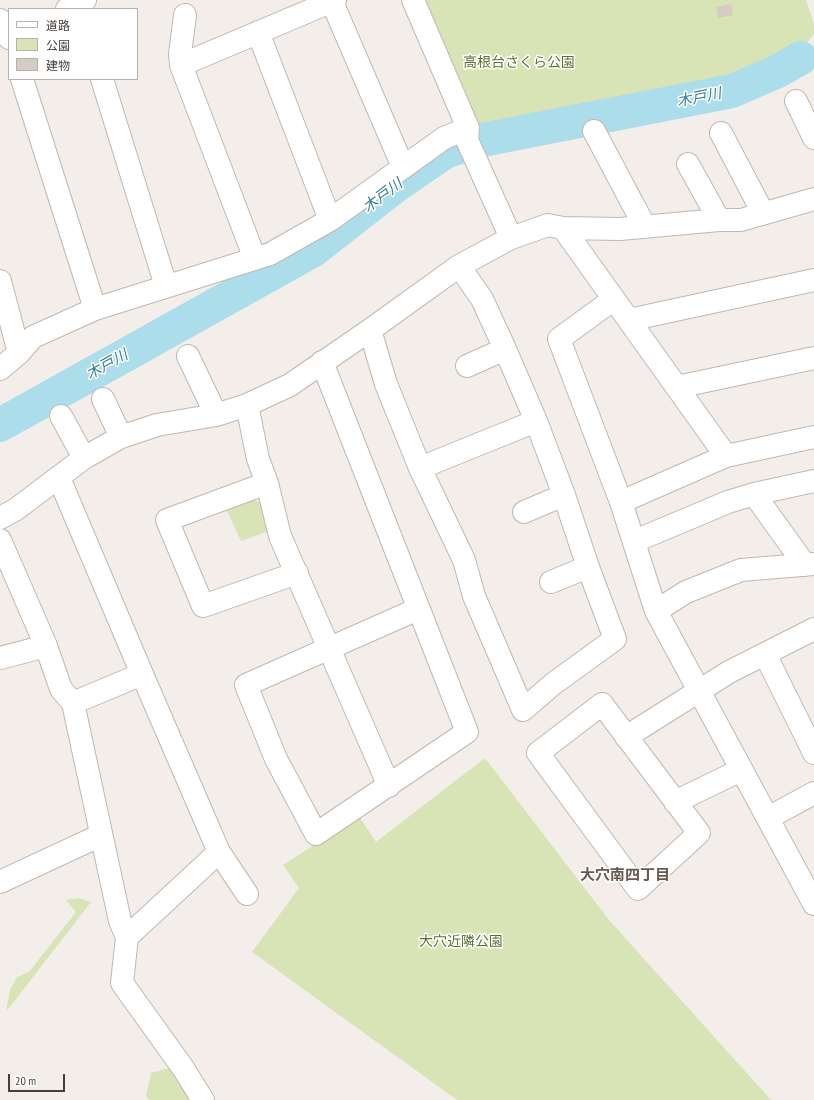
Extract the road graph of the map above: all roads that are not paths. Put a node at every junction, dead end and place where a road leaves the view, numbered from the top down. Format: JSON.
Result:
{"nodes":[{"id":1,"x":413,"y":0,"type":"edge"},
{"id":2,"x":333,"y":1,"type":"edge"},
{"id":3,"x":185,"y":15,"type":"dead end"},
{"id":4,"x":0,"y":20,"type":"edge"},
{"id":5,"x":258,"y":32,"type":"junction"},
{"id":6,"x":8,"y":36,"type":"edge"},
{"id":7,"x":181,"y":65,"type":"junction"},
{"id":8,"x":22,"y":80,"type":"edge"},
{"id":9,"x":102,"y":80,"type":"edge"},
{"id":10,"x":796,"y":101,"type":"dead end"},
{"id":11,"x":594,"y":130,"type":"dead end"},
{"id":12,"x":721,"y":133,"type":"dead end"},
{"id":13,"x":814,"y":138,"type":"edge"},
{"id":14,"x":469,"y":139,"type":"junction"},
{"id":15,"x":688,"y":164,"type":"dead end"},
{"id":16,"x":402,"y":167,"type":"junction"},
{"id":17,"x":814,"y":199,"type":"edge"},
{"id":18,"x":763,"y":213,"type":"junction"},
{"id":19,"x":330,"y":220,"type":"junction"},
{"id":20,"x":719,"y":220,"type":"junction"},
{"id":21,"x":645,"y":227,"type":"junction"},
{"id":22,"x":563,"y":228,"type":"junction"},
{"id":23,"x":511,"y":238,"type":"junction"},
{"id":24,"x":255,"y":259,"type":"junction"},
{"id":25,"x":459,"y":266,"type":"junction"},
{"id":26,"x":814,"y":280,"type":"edge"},
{"id":27,"x":0,"y":281,"type":"edge"},
{"id":28,"x":166,"y":286,"type":"junction"},
{"id":29,"x":614,"y":299,"type":"junction"},
{"id":30,"x":95,"y":308,"type":"junction"},
{"id":31,"x":3,"y":309,"type":"edge"},
{"id":32,"x":629,"y":320,"type":"junction"},
{"id":33,"x":370,"y":330,"type":"junction"},
{"id":34,"x":505,"y":349,"type":"junction"},
{"id":35,"x":19,"y":353,"type":"junction"},
{"id":36,"x":188,"y":356,"type":"dead end"},
{"id":37,"x":814,"y":358,"type":"edge"},
{"id":38,"x":322,"y":362,"type":"junction"},
{"id":39,"x":467,"y":366,"type":"dead end"},
{"id":40,"x":0,"y":369,"type":"edge"},
{"id":41,"x":677,"y":387,"type":"junction"},
{"id":42,"x":103,"y":399,"type":"dead end"},
{"id":43,"x":247,"y":405,"type":"junction"},
{"id":44,"x":216,"y":415,"type":"junction"},
{"id":45,"x":61,"y":416,"type":"dead end"},
{"id":46,"x":536,"y":421,"type":"junction"},
{"id":47,"x":121,"y":436,"type":"junction"},
{"id":48,"x":814,"y":437,"type":"edge"},
{"id":49,"x":726,"y":456,"type":"junction"},
{"id":50,"x":84,"y":458,"type":"junction"},
{"id":51,"x":420,"y":468,"type":"junction"},
{"id":52,"x":59,"y":478,"type":"junction"},
{"id":53,"x":814,"y":481,"type":"edge"},
{"id":54,"x":266,"y":483,"type":"junction"},
{"id":55,"x":754,"y":494,"type":"junction"},
{"id":56,"x":564,"y":495,"type":"junction"},
{"id":57,"x":621,"y":502,"type":"junction"},
{"id":58,"x":524,"y":512,"type":"dead end"},
{"id":59,"x":0,"y":518,"type":"edge"},
{"id":60,"x":0,"y":540,"type":"edge"},
{"id":61,"x":635,"y":541,"type":"junction"},
{"id":62,"x":810,"y":565,"type":"edge"},
{"id":63,"x":588,"y":567,"type":"junction"},
{"id":64,"x":297,"y":573,"type":"junction"},
{"id":65,"x":551,"y":582,"type":"dead end"},
{"id":66,"x":418,"y":609,"type":"junction"},
{"id":67,"x":656,"y":612,"type":"junction"},
{"id":68,"x":814,"y":629,"type":"edge"},
{"id":69,"x":46,"y":646,"type":"junction"},
{"id":70,"x":328,"y":648,"type":"junction"},
{"id":71,"x":765,"y":654,"type":"junction"},
{"id":72,"x":0,"y":658,"type":"edge"},
{"id":73,"x":142,"y":674,"type":"junction"},
{"id":74,"x":699,"y":690,"type":"junction"},
{"id":75,"x":73,"y":704,"type":"junction"},
{"id":76,"x":626,"y":737,"type":"junction"},
{"id":77,"x":814,"y":753,"type":"edge"},
{"id":78,"x":741,"y":770,"type":"junction"},
{"id":79,"x":389,"y":786,"type":"junction"},
{"id":80,"x":814,"y":793,"type":"edge"},
{"id":81,"x":676,"y":802,"type":"junction"},
{"id":82,"x":768,"y":818,"type":"junction"},
{"id":83,"x":101,"y":835,"type":"junction"},
{"id":84,"x":219,"y":852,"type":"junction"},
{"id":85,"x":0,"y":882,"type":"edge"},
{"id":86,"x":247,"y":894,"type":"dead end"},
{"id":87,"x":814,"y":904,"type":"edge"},
{"id":88,"x":127,"y":937,"type":"junction"},
{"id":89,"x":203,"y":1100,"type":"edge"}],
"edges":[{"from":1,"to":14,"type":"street"},
{"from":2,"to":5,"type":"street"},
{"from":2,"to":16,"type":"street"},
{"from":3,"to":7,"type":"street"},
{"from":4,"to":6,"type":"street"},
{"from":5,"to":7,"type":"street"},
{"from":5,"to":19,"type":"street"},
{"from":7,"to":24,"type":"street"},
{"from":8,"to":30,"type":"street"},
{"from":9,"to":28,"type":"street"},
{"from":10,"to":13,"type":"street"},
{"from":11,"to":21,"type":"street"},
{"from":12,"to":18,"type":"street"},
{"from":14,"to":16,"type":"street"},
{"from":14,"to":23,"type":"street"},
{"from":15,"to":20,"type":"street"},
{"from":16,"to":19,"type":"street"},
{"from":17,"to":18,"type":"street"},
{"from":18,"to":20,"type":"street"},
{"from":19,"to":24,"type":"street"},
{"from":20,"to":21,"type":"street"},
{"from":21,"to":22,"type":"street"},
{"from":22,"to":23,"type":"street"},
{"from":22,"to":29,"type":"street"},
{"from":23,"to":25,"type":"street"},
{"from":24,"to":28,"type":"street"},
{"from":25,"to":33,"type":"street"},
{"from":25,"to":34,"type":"street"},
{"from":26,"to":32,"type":"street"},
{"from":27,"to":31,"type":"street"},
{"from":28,"to":30,"type":"street"},
{"from":29,"to":32,"type":"street"},
{"from":29,"to":57,"type":"street"},
{"from":30,"to":35,"type":"street"},
{"from":31,"to":35,"type":"street"},
{"from":32,"to":41,"type":"street"},
{"from":33,"to":38,"type":"street"},
{"from":33,"to":51,"type":"street"},
{"from":34,"to":39,"type":"street"},
{"from":34,"to":46,"type":"street"},
{"from":35,"to":40,"type":"street"},
{"from":36,"to":44,"type":"street"},
{"from":37,"to":41,"type":"street"},
{"from":38,"to":43,"type":"street"},
{"from":38,"to":66,"type":"street"},
{"from":41,"to":49,"type":"street"},
{"from":42,"to":47,"type":"street"},
{"from":43,"to":44,"type":"street"},
{"from":43,"to":54,"type":"street"},
{"from":44,"to":47,"type":"street"},
{"from":45,"to":50,"type":"street"},
{"from":46,"to":51,"type":"street"},
{"from":46,"to":56,"type":"street"},
{"from":47,"to":50,"type":"street"},
{"from":48,"to":49,"type":"street"},
{"from":49,"to":57,"type":"street"},
{"from":50,"to":52,"type":"street"},
{"from":51,"to":63,"type":"street"},
{"from":52,"to":59,"type":"street"},
{"from":52,"to":73,"type":"street"},
{"from":53,"to":55,"type":"street"},
{"from":54,"to":64,"type":"street"},
{"from":54,"to":64,"type":"street"},
{"from":55,"to":61,"type":"street"},
{"from":55,"to":62,"type":"street"},
{"from":56,"to":58,"type":"street"},
{"from":56,"to":63,"type":"street"},
{"from":57,"to":61,"type":"street"},
{"from":60,"to":69,"type":"street"},
{"from":61,"to":67,"type":"street"},
{"from":62,"to":67,"type":"street"},
{"from":63,"to":65,"type":"street"},
{"from":64,"to":70,"type":"street"},
{"from":66,"to":70,"type":"street"},
{"from":66,"to":79,"type":"street"},
{"from":67,"to":74,"type":"street"},
{"from":68,"to":71,"type":"street"},
{"from":69,"to":72,"type":"street"},
{"from":69,"to":75,"type":"street"},
{"from":70,"to":79,"type":"street"},
{"from":70,"to":79,"type":"street"},
{"from":71,"to":74,"type":"street"},
{"from":71,"to":77,"type":"street"},
{"from":73,"to":75,"type":"street"},
{"from":73,"to":84,"type":"street"},
{"from":74,"to":76,"type":"street"},
{"from":74,"to":78,"type":"street"},
{"from":75,"to":83,"type":"street"},
{"from":76,"to":81,"type":"street"},
{"from":76,"to":81,"type":"street"},
{"from":78,"to":81,"type":"street"},
{"from":78,"to":82,"type":"street"},
{"from":80,"to":82,"type":"street"},
{"from":82,"to":87,"type":"street"},
{"from":83,"to":85,"type":"street"},
{"from":83,"to":88,"type":"street"},
{"from":84,"to":86,"type":"street"},
{"from":84,"to":88,"type":"street"},
{"from":88,"to":89,"type":"street"}]}
